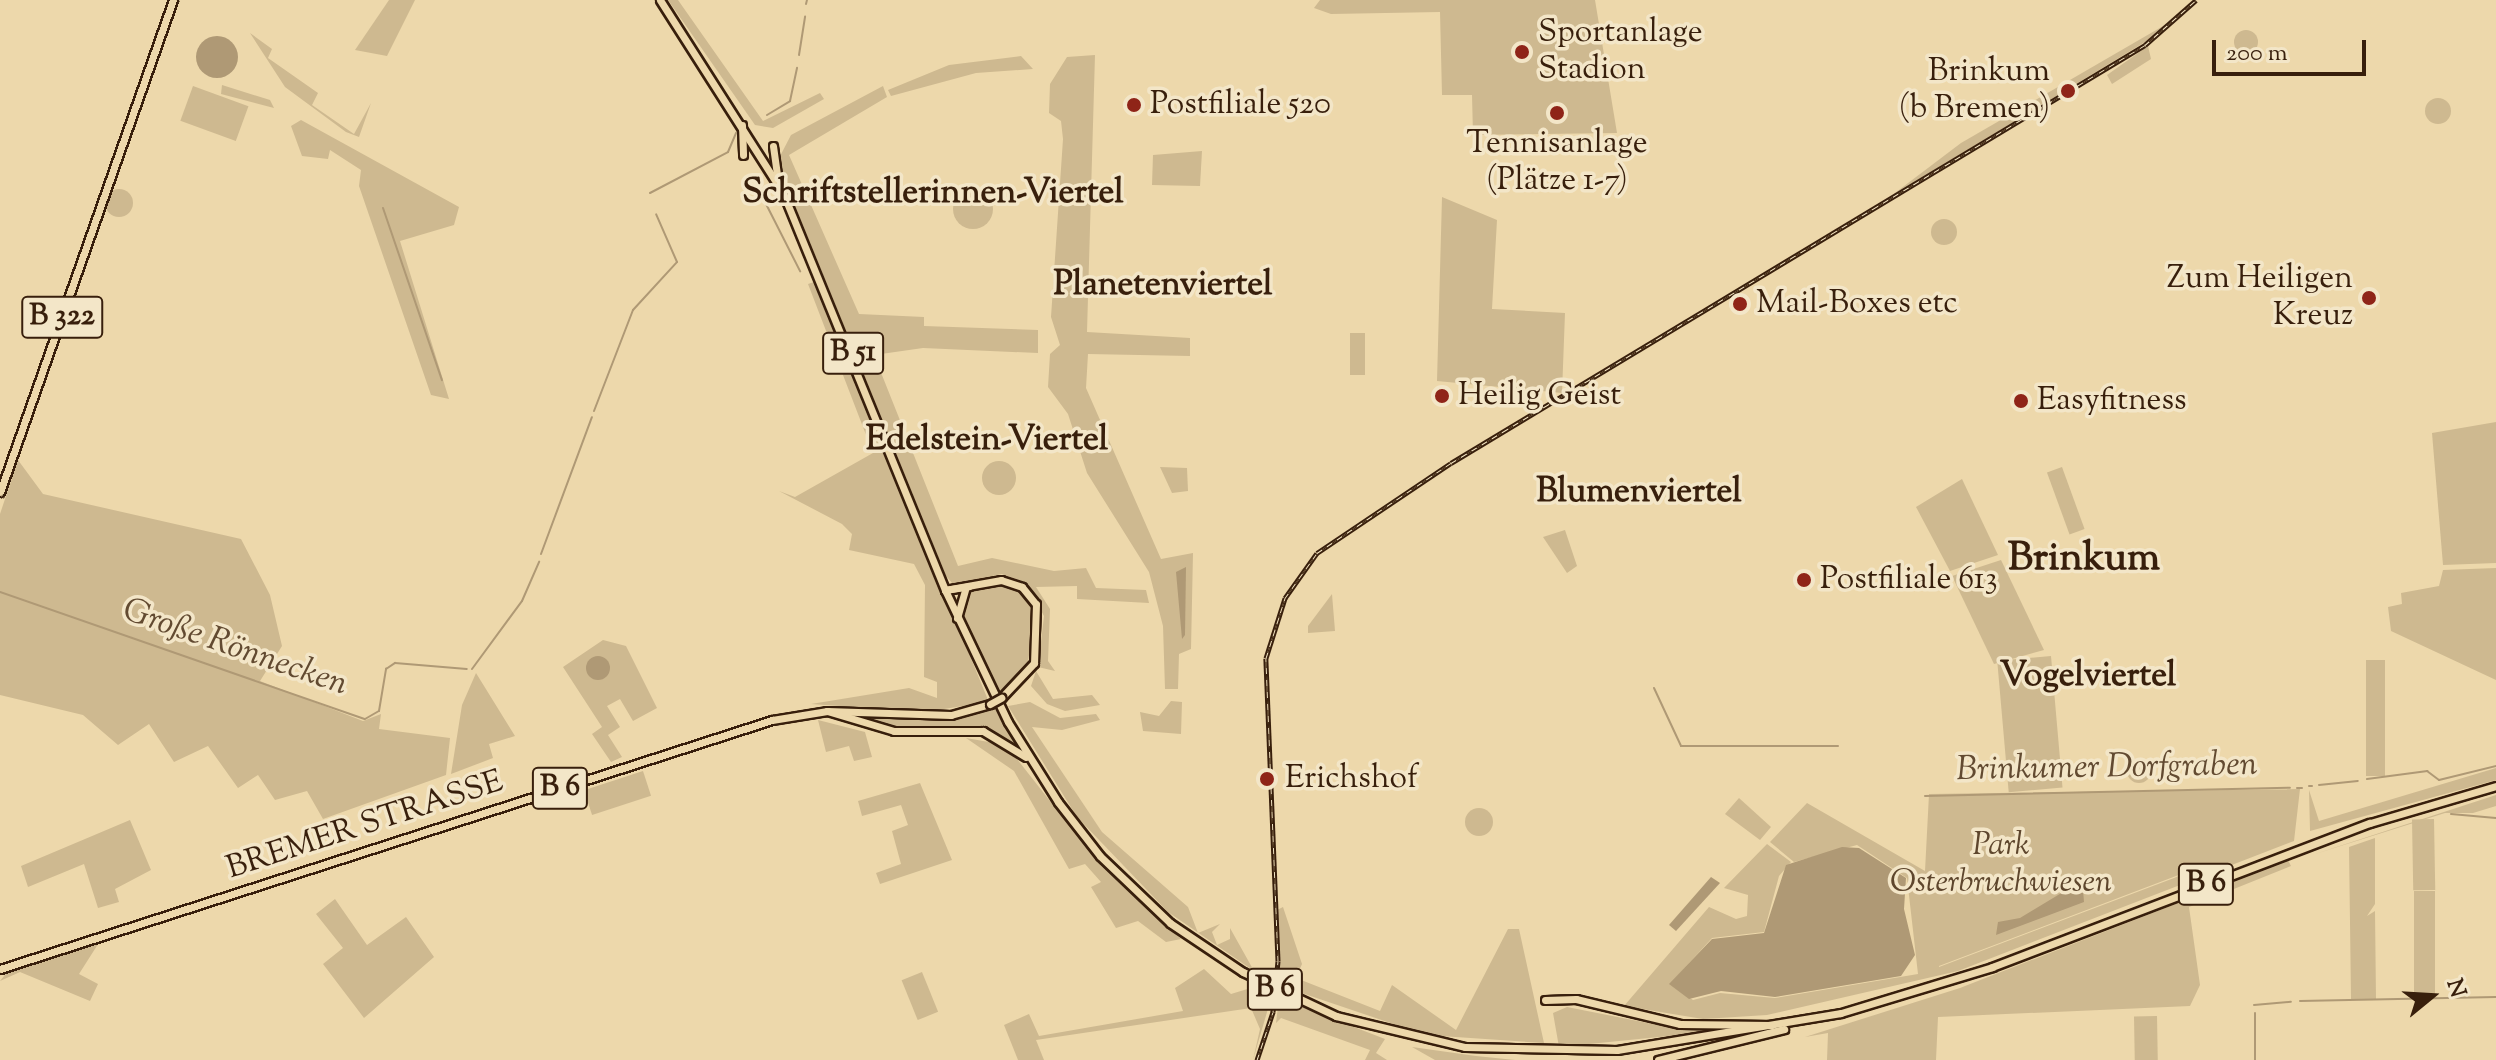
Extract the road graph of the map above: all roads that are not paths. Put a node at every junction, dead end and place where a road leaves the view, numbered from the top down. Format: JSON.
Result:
{"nodes":[{"id":1,"x":173,"y":0,"type":"edge"},
{"id":2,"x":660,"y":0,"type":"edge"},
{"id":3,"x":743,"y":123,"type":"junction"},
{"id":4,"x":773,"y":146,"type":"dead end"},
{"id":5,"x":743,"y":155,"type":"dead end"},
{"id":6,"x":783,"y":193,"type":"junction"},
{"id":7,"x":0,"y":492,"type":"edge"},
{"id":8,"x":968,"y":587,"type":"junction"},
{"id":9,"x":945,"y":590,"type":"junction"},
{"id":10,"x":957,"y":620,"type":"junction"},
{"id":11,"x":827,"y":711,"type":"junction"},
{"id":12,"x":1033,"y":764,"type":"junction"},
{"id":13,"x":2496,"y":786,"type":"edge"},
{"id":14,"x":0,"y":969,"type":"edge"},
{"id":15,"x":1545,"y":1000,"type":"dead end"},
{"id":16,"x":1796,"y":1023,"type":"junction"},
{"id":17,"x":1778,"y":1026,"type":"junction"},
{"id":18,"x":1658,"y":1060,"type":"edge"}],
"edges":[{"from":1,"to":7,"type":"main road","number":"B 322"},
{"from":2,"to":3,"type":"main road","number":"B 51"},
{"from":3,"to":5,"type":"main road"},
{"from":3,"to":6,"type":"main road","number":"B 51"},
{"from":4,"to":6,"type":"main road","number":"B 51"},
{"from":6,"to":9,"type":"main road","number":"B 51"},
{"from":8,"to":9,"type":"main road","number":"B 6"},
{"from":8,"to":10,"type":"main road"},
{"from":8,"to":11,"type":"main road","name":"BREMER STRASSE","number":"B 6","bridge":true},
{"from":9,"to":10,"type":"main road","number":"B 51"},
{"from":10,"to":12,"type":"main road","number":"B 51"},
{"from":11,"to":12,"type":"main road","number":"B 6"},
{"from":11,"to":14,"type":"main road","name":"BREMER STRASSE","number":"B 6"},
{"from":12,"to":17,"type":"main road","number":"B 6"},
{"from":13,"to":16,"type":"main road","number":"B 6"},
{"from":15,"to":17,"type":"main road","number":"B 6"},
{"from":16,"to":17,"type":"main road","number":"B 6"},
{"from":16,"to":18,"type":"main road","number":"B 6"}]}
